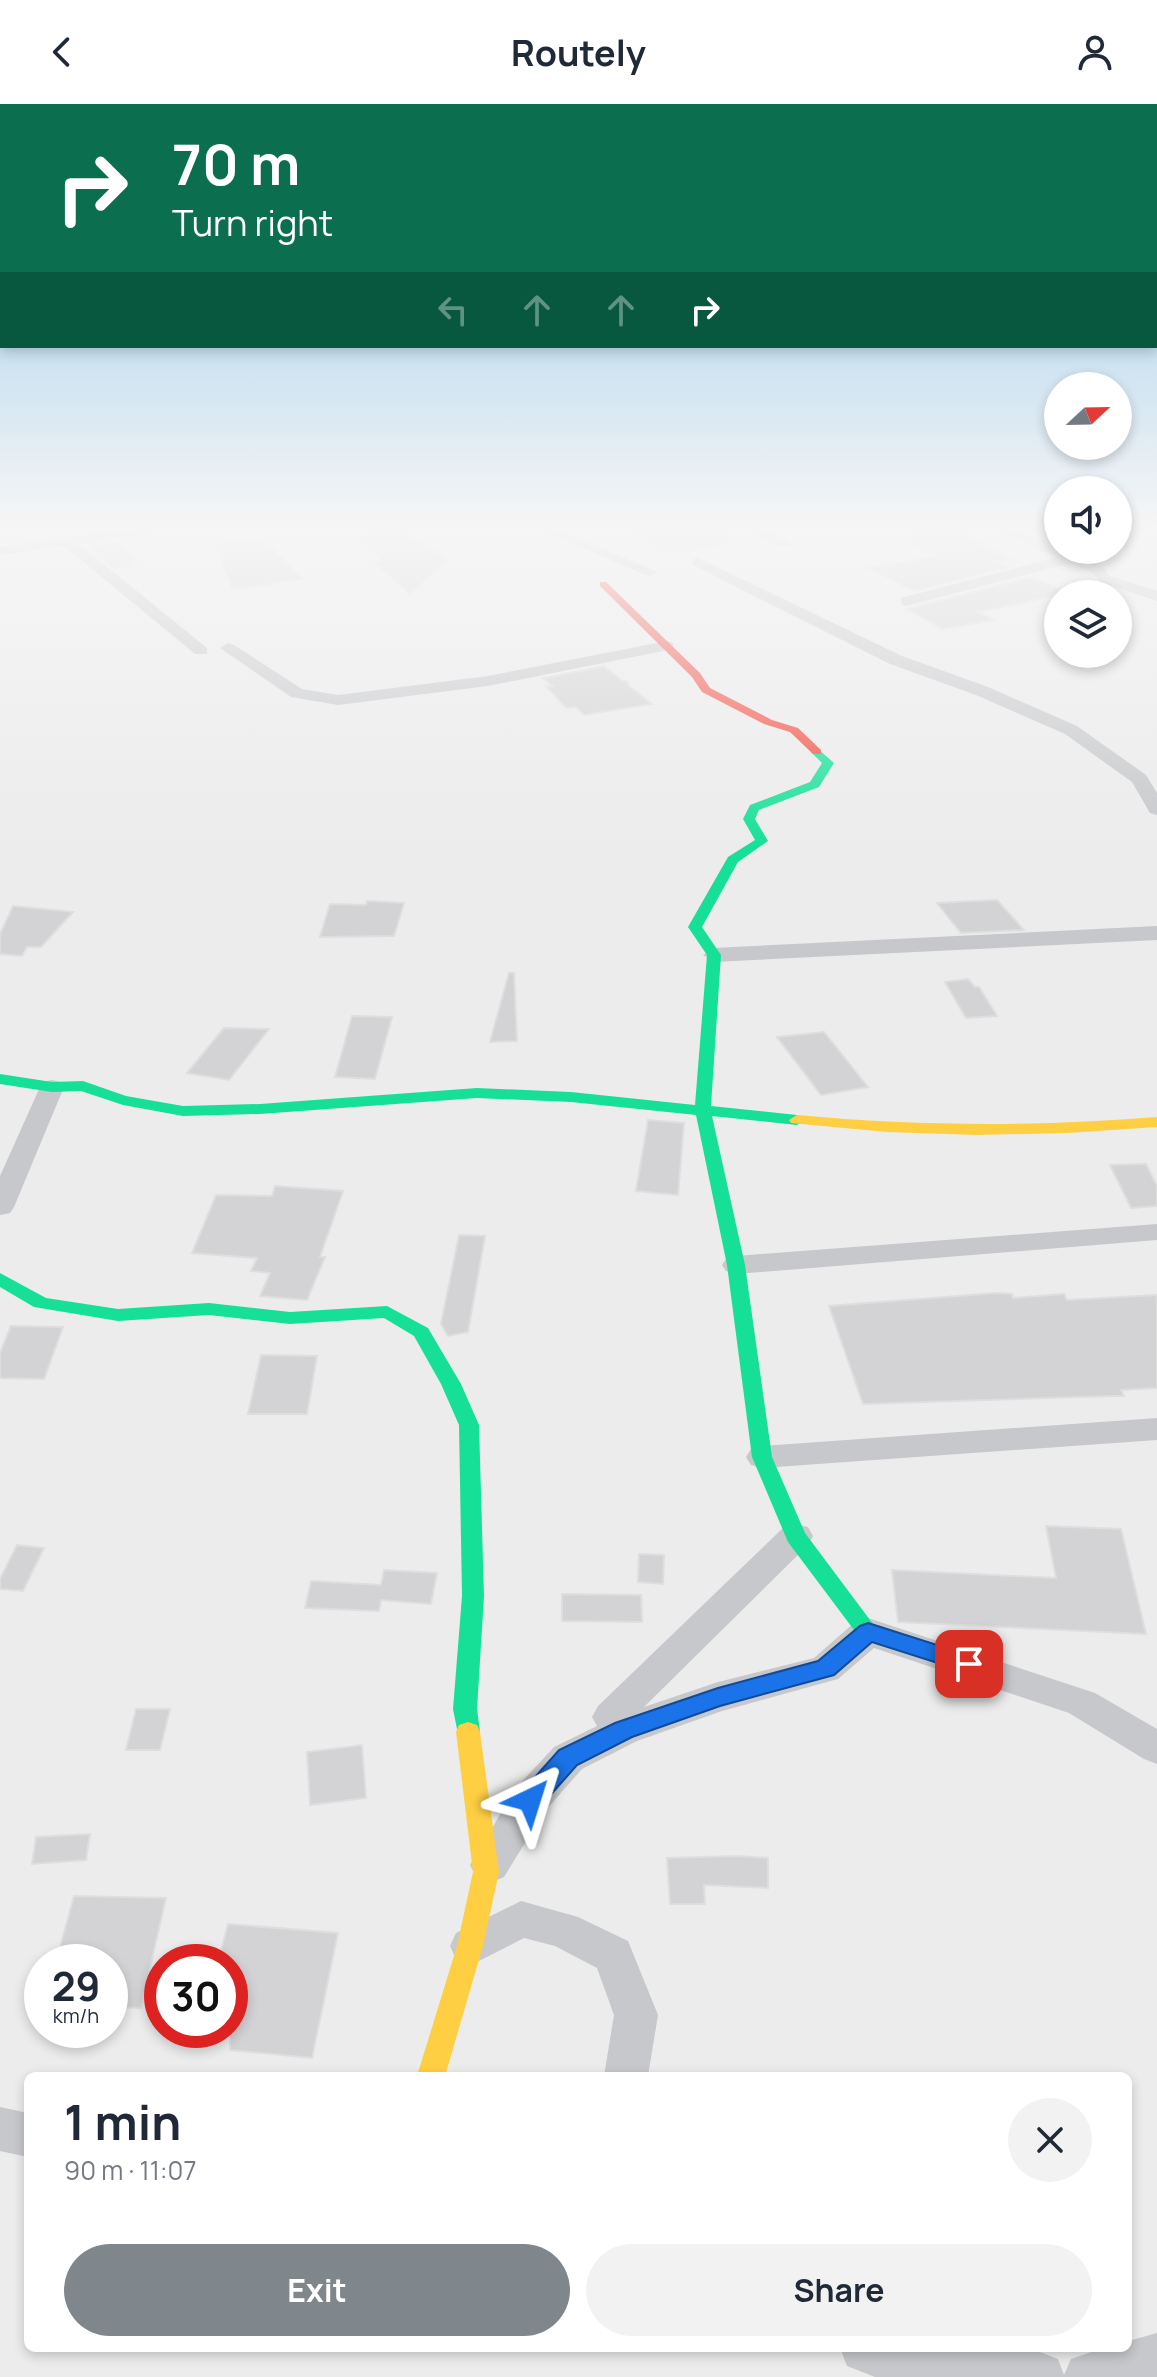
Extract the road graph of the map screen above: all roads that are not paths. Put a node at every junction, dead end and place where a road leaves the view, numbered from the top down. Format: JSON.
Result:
{"nodes":[{"id":1,"x":182,"y":635,"type":"edge"},
{"id":2,"x":656,"y":635,"type":"edge"},
{"id":3,"x":846,"y":635,"type":"edge"},
{"id":4,"x":667,"y":646,"type":"junction"},
{"id":5,"x":228,"y":648,"type":"dead end"},
{"id":6,"x":201,"y":651,"type":"dead end"},
{"id":7,"x":1148,"y":778,"type":"edge"},
{"id":8,"x":1157,"y":809,"type":"edge"},
{"id":9,"x":1157,"y":933,"type":"edge"},
{"id":10,"x":714,"y":955,"type":"junction"},
{"id":11,"x":0,"y":1079,"type":"edge"},
{"id":12,"x":52,"y":1087,"type":"junction"},
{"id":13,"x":703,"y":1111,"type":"junction"},
{"id":14,"x":1157,"y":1122,"type":"edge"},
{"id":15,"x":0,"y":1207,"type":"edge"},
{"id":16,"x":1157,"y":1232,"type":"edge"},
{"id":17,"x":736,"y":1265,"type":"junction"},
{"id":18,"x":0,"y":1279,"type":"edge"},
{"id":19,"x":1157,"y":1429,"type":"edge"},
{"id":20,"x":762,"y":1457,"type":"junction"},
{"id":21,"x":796,"y":1536,"type":"junction"},
{"id":22,"x":868,"y":1632,"type":"junction"},
{"id":23,"x":624,"y":1730,"type":"junction"},
{"id":24,"x":1157,"y":1748,"type":"edge"},
{"id":25,"x":486,"y":1872,"type":"junction"},
{"id":26,"x":470,"y":1946,"type":"junction"},
{"id":27,"x":432,"y":2072,"type":"edge"},
{"id":28,"x":627,"y":2072,"type":"edge"},
{"id":29,"x":0,"y":2129,"type":"edge"},
{"id":30,"x":24,"y":2134,"type":"edge"},
{"id":31,"x":875,"y":2352,"type":"edge"},
{"id":32,"x":1157,"y":2358,"type":"edge"},
{"id":33,"x":1040,"y":2377,"type":"edge"},
{"id":34,"x":1089,"y":2377,"type":"edge"}],
"edges":[{"from":1,"to":6,"type":"street"},
{"from":2,"to":4,"type":"street"},
{"from":3,"to":7,"type":"street"},
{"from":4,"to":5,"type":"street"},
{"from":4,"to":10,"type":"street"},
{"from":7,"to":8,"type":"street"},
{"from":9,"to":10,"type":"street"},
{"from":10,"to":13,"type":"street"},
{"from":11,"to":12,"type":"street"},
{"from":12,"to":13,"type":"street"},
{"from":12,"to":15,"type":"street"},
{"from":13,"to":14,"type":"street"},
{"from":13,"to":17,"type":"street"},
{"from":16,"to":17,"type":"street"},
{"from":17,"to":20,"type":"street"},
{"from":18,"to":25,"type":"street"},
{"from":19,"to":20,"type":"street"},
{"from":20,"to":21,"type":"street"},
{"from":21,"to":22,"type":"street"},
{"from":21,"to":23,"type":"street"},
{"from":22,"to":23,"type":"street"},
{"from":22,"to":24,"type":"street"},
{"from":23,"to":25,"type":"street"},
{"from":25,"to":26,"type":"street"},
{"from":26,"to":27,"type":"street"},
{"from":26,"to":28,"type":"street"},
{"from":29,"to":30,"type":"street"},
{"from":31,"to":33,"type":"street"},
{"from":32,"to":34,"type":"street"}]}
